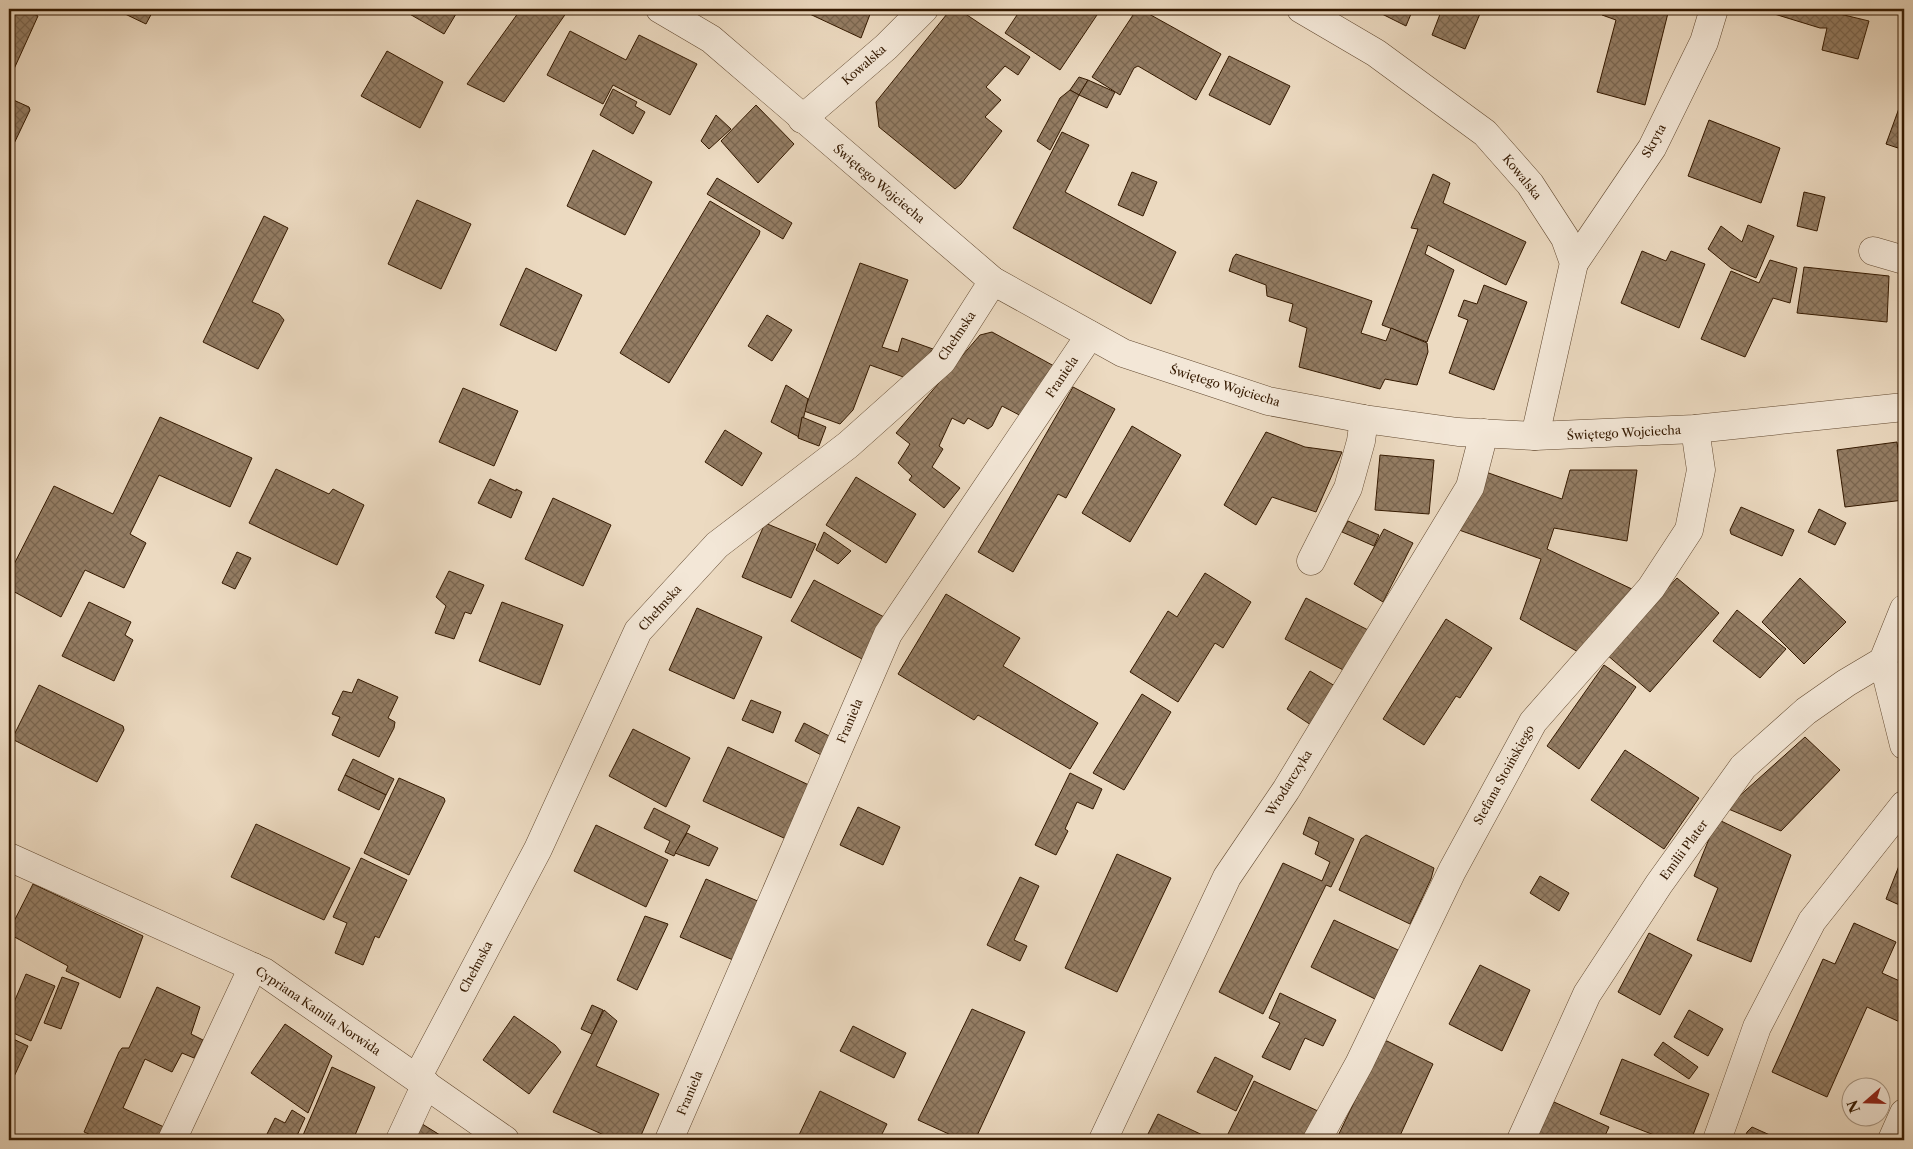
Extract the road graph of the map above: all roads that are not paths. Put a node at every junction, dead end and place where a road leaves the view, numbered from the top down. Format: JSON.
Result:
{"nodes":[{"id":1,"x":660,"y":9,"type":"edge"},
{"id":2,"x":924,"y":9,"type":"edge"},
{"id":3,"x":1301,"y":9,"type":"edge"},
{"id":4,"x":1714,"y":9,"type":"edge"},
{"id":5,"x":802,"y":119,"type":"junction"},
{"id":6,"x":1873,"y":251,"type":"dead end"},
{"id":7,"x":1904,"y":260,"type":"edge"},
{"id":8,"x":1574,"y":263,"type":"junction"},
{"id":9,"x":993,"y":281,"type":"junction"},
{"id":10,"x":1090,"y":335,"type":"junction"},
{"id":11,"x":1904,"y":407,"type":"edge"},
{"id":12,"x":1364,"y":419,"type":"junction"},
{"id":13,"x":1696,"y":429,"type":"junction"},
{"id":14,"x":1484,"y":433,"type":"junction"},
{"id":15,"x":1535,"y":436,"type":"junction"},
{"id":16,"x":1312,"y":562,"type":"dead end"},
{"id":17,"x":1904,"y":609,"type":"edge"},
{"id":18,"x":1894,"y":666,"type":"edge"},
{"id":19,"x":1904,"y":745,"type":"edge"},
{"id":20,"x":1904,"y":805,"type":"edge"},
{"id":21,"x":11,"y":864,"type":"edge"},
{"id":22,"x":253,"y":967,"type":"junction"},
{"id":23,"x":421,"y":1081,"type":"junction"},
{"id":24,"x":1904,"y":1113,"type":"edge"},
{"id":25,"x":172,"y":1140,"type":"edge"},
{"id":26,"x":400,"y":1140,"type":"edge"},
{"id":27,"x":505,"y":1140,"type":"edge"},
{"id":28,"x":669,"y":1140,"type":"edge"},
{"id":29,"x":1103,"y":1140,"type":"edge"},
{"id":30,"x":1317,"y":1140,"type":"edge"},
{"id":31,"x":1521,"y":1140,"type":"edge"},
{"id":32,"x":1717,"y":1140,"type":"edge"},
{"id":33,"x":1892,"y":1140,"type":"edge"}],
"edges":[{"from":1,"to":5,"type":"street","name":"Świętego Wojciecha"},
{"from":2,"to":5,"type":"street","name":"Kowalska"},
{"from":3,"to":8,"type":"street","name":"Kowalska"},
{"from":4,"to":8,"type":"street","name":"Skryta"},
{"from":5,"to":9,"type":"street","name":"Świętego Wojciecha"},
{"from":6,"to":7,"type":"street"},
{"from":8,"to":15,"type":"street"},
{"from":9,"to":10,"type":"street","name":"Świętego Wojciecha"},
{"from":9,"to":23,"type":"street","name":"Chełmska"},
{"from":10,"to":12,"type":"street","name":"Świętego Wojciecha"},
{"from":10,"to":28,"type":"street","name":"Franiela"},
{"from":11,"to":13,"type":"street","name":"Świętego Wojciecha"},
{"from":12,"to":14,"type":"street","name":"Świętego Wojciecha"},
{"from":12,"to":16,"type":"street"},
{"from":13,"to":15,"type":"street","name":"Świętego Wojciecha"},
{"from":13,"to":30,"type":"street","name":"Stefana Stoińskiego"},
{"from":14,"to":15,"type":"street","name":"Świętego Wojciecha"},
{"from":14,"to":29,"type":"street","name":"Wrodarczyka"},
{"from":17,"to":18,"type":"street"},
{"from":18,"to":19,"type":"street"},
{"from":18,"to":31,"type":"street","name":"Emilii Plater"},
{"from":20,"to":32,"type":"street"},
{"from":21,"to":22,"type":"street","name":"Cypriana Kamila Norwida"},
{"from":22,"to":23,"type":"street","name":"Cypriana Kamila Norwida"},
{"from":22,"to":25,"type":"street"},
{"from":23,"to":26,"type":"street","name":"Chełmska"},
{"from":23,"to":27,"type":"street","name":"Cypriana Kamila Norwida"},
{"from":24,"to":33,"type":"street"}]}
